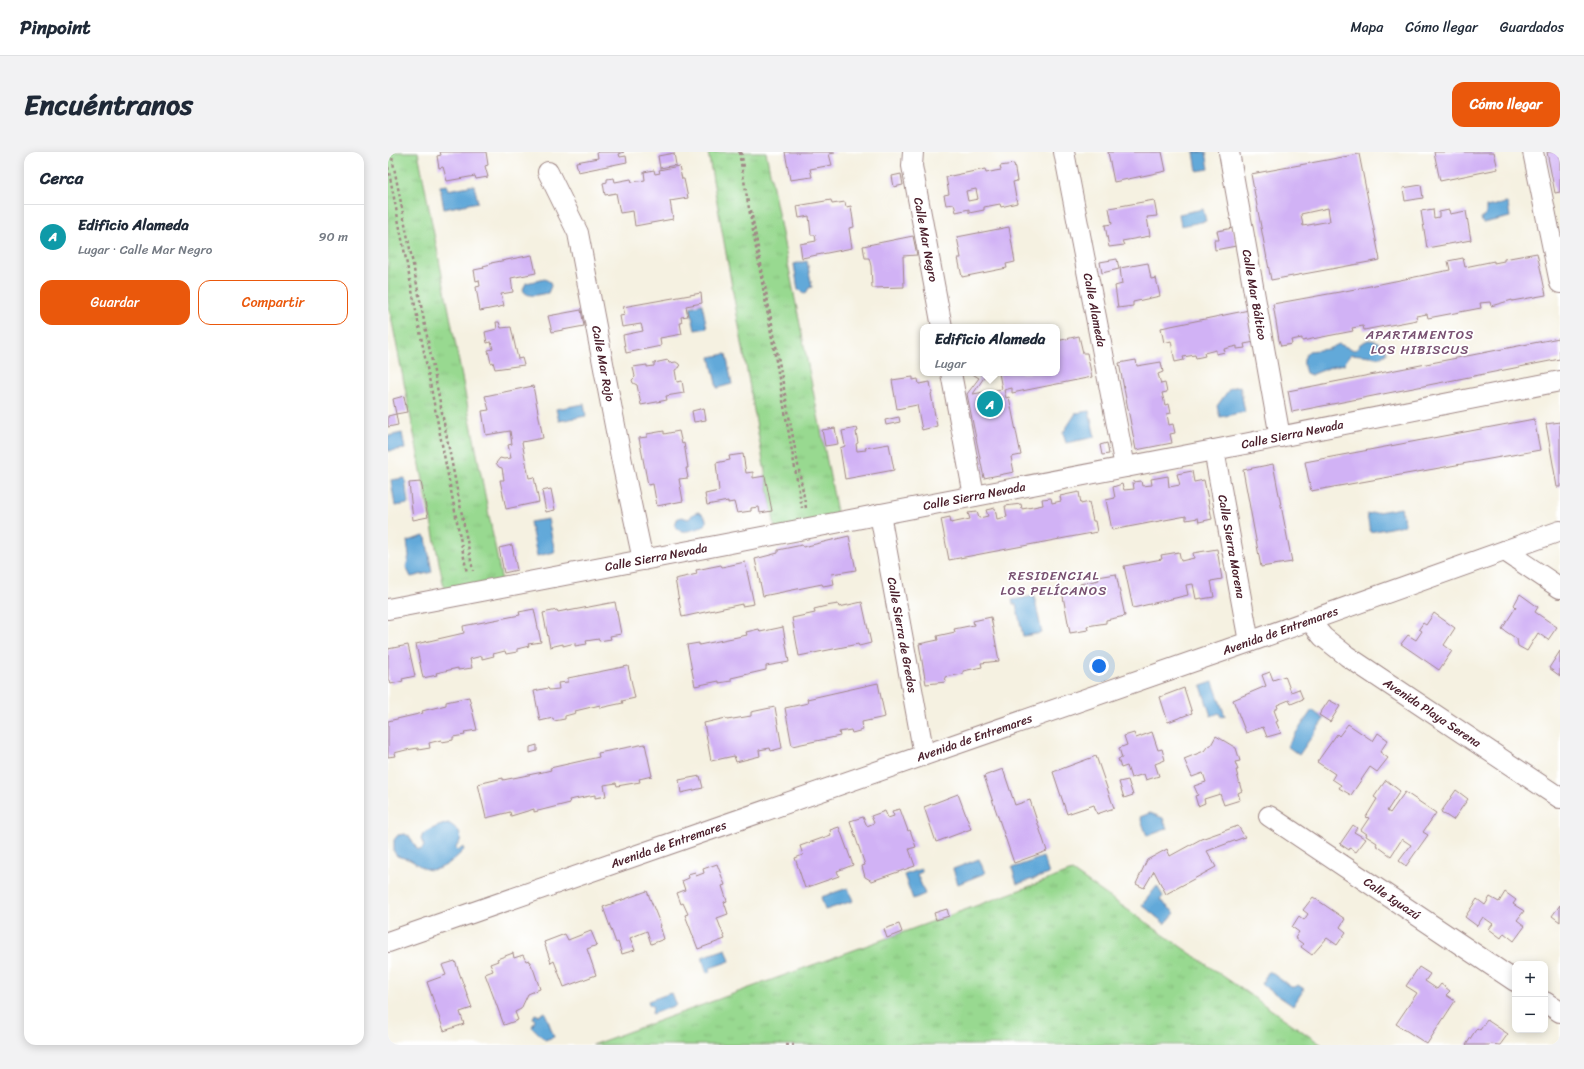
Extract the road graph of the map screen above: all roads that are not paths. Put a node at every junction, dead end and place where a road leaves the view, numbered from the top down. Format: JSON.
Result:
{"nodes":[{"id":1,"x":913,"y":152,"type":"edge"},
{"id":2,"x":1064,"y":152,"type":"edge"},
{"id":3,"x":1229,"y":152,"type":"edge"},
{"id":4,"x":1533,"y":152,"type":"edge"},
{"id":5,"x":548,"y":172,"type":"dead end"},
{"id":6,"x":1560,"y":283,"type":"edge"},
{"id":7,"x":941,"y":324,"type":"edge"},
{"id":8,"x":952,"y":376,"type":"edge"},
{"id":9,"x":1560,"y":381,"type":"edge"},
{"id":10,"x":1280,"y":437,"type":"junction"},
{"id":11,"x":1214,"y":450,"type":"junction"},
{"id":12,"x":1125,"y":467,"type":"junction"},
{"id":13,"x":974,"y":496,"type":"junction"},
{"id":14,"x":880,"y":514,"type":"junction"},
{"id":15,"x":1560,"y":531,"type":"edge"},
{"id":16,"x":1505,"y":551,"type":"junction"},
{"id":17,"x":643,"y":560,"type":"junction"},
{"id":18,"x":1560,"y":588,"type":"edge"},
{"id":19,"x":388,"y":609,"type":"edge"},
{"id":20,"x":1309,"y":620,"type":"junction"},
{"id":21,"x":1249,"y":642,"type":"junction"},
{"id":22,"x":924,"y":755,"type":"junction"},
{"id":23,"x":1560,"y":798,"type":"edge"},
{"id":24,"x":1270,"y":816,"type":"dead end"},
{"id":25,"x":388,"y":942,"type":"edge"},
{"id":26,"x":1512,"y":979,"type":"edge"},
{"id":27,"x":1548,"y":1004,"type":"edge"},
{"id":28,"x":1560,"y":1012,"type":"edge"}],
"edges":[{"from":1,"to":7,"type":"street","name":"Calle Mar Negro"},
{"from":2,"to":12,"type":"street","name":"Calle Alameda"},
{"from":3,"to":10,"type":"street","name":"Calle Mar Báltico"},
{"from":4,"to":6,"type":"street"},
{"from":5,"to":17,"type":"street","name":"Calle Mar Rojo"},
{"from":8,"to":13,"type":"street"},
{"from":9,"to":10,"type":"street","name":"Calle Sierra Nevada"},
{"from":10,"to":11,"type":"street","name":"Calle Sierra Nevada"},
{"from":11,"to":12,"type":"street","name":"Calle Sierra Nevada"},
{"from":11,"to":21,"type":"street","name":"Calle Sierra Morena"},
{"from":12,"to":13,"type":"street","name":"Calle Sierra Nevada"},
{"from":13,"to":14,"type":"street","name":"Calle Sierra Nevada"},
{"from":14,"to":17,"type":"street","name":"Calle Sierra Nevada"},
{"from":14,"to":22,"type":"street","name":"Calle Sierra de Gredos"},
{"from":15,"to":16,"type":"street","name":"Avenida de Entremares"},
{"from":16,"to":18,"type":"street"},
{"from":16,"to":20,"type":"street","name":"Avenida de Entremares"},
{"from":17,"to":19,"type":"street","name":"Calle Sierra Nevada"},
{"from":20,"to":21,"type":"street","name":"Avenida de Entremares"},
{"from":20,"to":23,"type":"street","name":"Avenida Playa Serena"},
{"from":21,"to":22,"type":"street","name":"Avenida de Entremares"},
{"from":22,"to":25,"type":"street","name":"Avenida de Entremares"},
{"from":24,"to":26,"type":"street","name":"Calle Iguazú"},
{"from":27,"to":28,"type":"street"}]}
